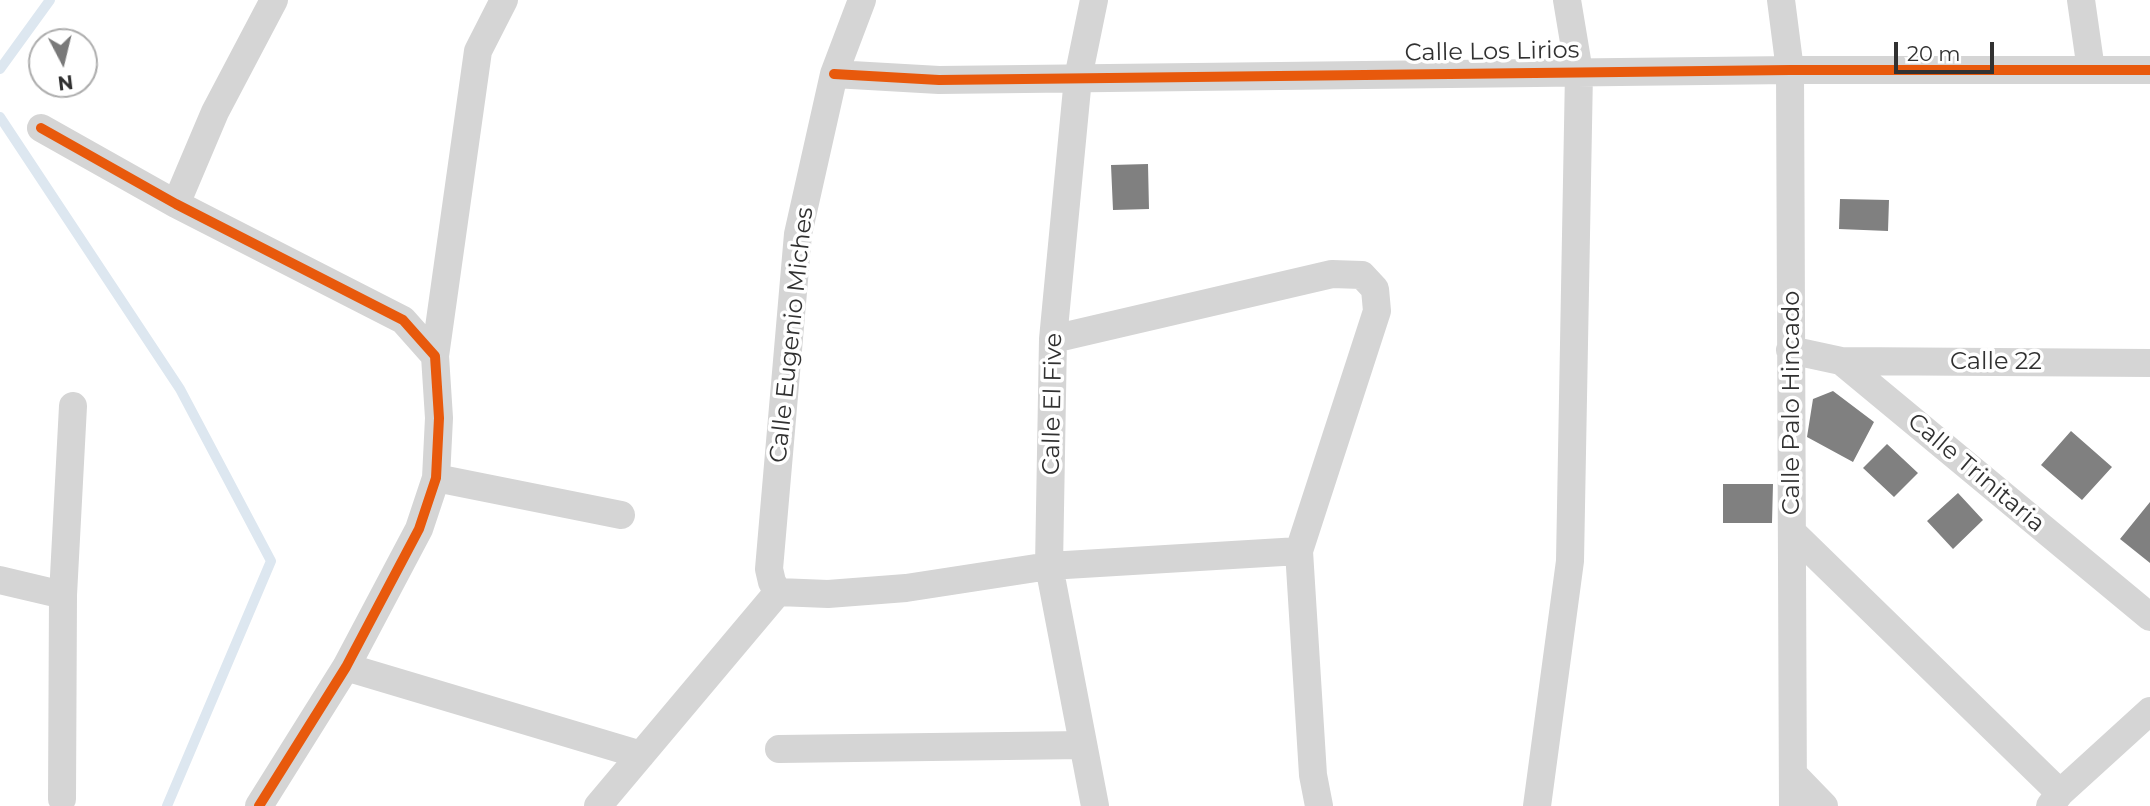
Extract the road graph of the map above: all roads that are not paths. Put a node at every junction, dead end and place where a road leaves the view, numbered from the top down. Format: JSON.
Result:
{"nodes":[{"id":1,"x":274,"y":0,"type":"edge"},
{"id":2,"x":504,"y":0,"type":"edge"},
{"id":3,"x":862,"y":0,"type":"edge"},
{"id":4,"x":1094,"y":0,"type":"edge"},
{"id":5,"x":1567,"y":0,"type":"edge"},
{"id":6,"x":1781,"y":0,"type":"edge"},
{"id":7,"x":2081,"y":0,"type":"edge"},
{"id":8,"x":1790,"y":70,"type":"junction"},
{"id":9,"x":2091,"y":70,"type":"junction"},
{"id":10,"x":2150,"y":70,"type":"edge"},
{"id":11,"x":1579,"y":72,"type":"junction"},
{"id":12,"x":834,"y":74,"type":"junction"},
{"id":13,"x":1079,"y":78,"type":"junction"},
{"id":14,"x":41,"y":128,"type":"dead end"},
{"id":15,"x":176,"y":204,"type":"junction"},
{"id":16,"x":1053,"y":339,"type":"junction"},
{"id":17,"x":1790,"y":350,"type":"junction"},
{"id":18,"x":435,"y":356,"type":"junction"},
{"id":19,"x":1841,"y":361,"type":"junction"},
{"id":20,"x":2150,"y":363,"type":"edge"},
{"id":21,"x":74,"y":406,"type":"dead end"},
{"id":22,"x":436,"y":478,"type":"junction"},
{"id":23,"x":621,"y":515,"type":"dead end"},
{"id":24,"x":1793,"y":533,"type":"junction"},
{"id":25,"x":1299,"y":551,"type":"junction"},
{"id":26,"x":1049,"y":566,"type":"junction"},
{"id":27,"x":0,"y":580,"type":"edge"},
{"id":28,"x":778,"y":592,"type":"junction"},
{"id":29,"x":63,"y":595,"type":"junction"},
{"id":30,"x":2150,"y":617,"type":"edge"},
{"id":31,"x":346,"y":667,"type":"junction"},
{"id":32,"x":2150,"y":711,"type":"edge"},
{"id":33,"x":1083,"y":745,"type":"junction"},
{"id":34,"x":779,"y":749,"type":"dead end"},
{"id":35,"x":641,"y":755,"type":"junction"},
{"id":36,"x":1793,"y":774,"type":"junction"},
{"id":37,"x":62,"y":799,"type":"dead end"},
{"id":38,"x":2055,"y":799,"type":"edge"},
{"id":39,"x":1543,"y":802,"type":"edge"},
{"id":40,"x":259,"y":806,"type":"edge"},
{"id":41,"x":598,"y":806,"type":"edge"},
{"id":42,"x":1095,"y":806,"type":"edge"},
{"id":43,"x":1319,"y":806,"type":"edge"},
{"id":44,"x":1793,"y":806,"type":"edge"},
{"id":45,"x":1824,"y":806,"type":"edge"}],
"edges":[{"from":1,"to":15,"type":"street"},
{"from":2,"to":18,"type":"street"},
{"from":3,"to":12,"type":"street","name":"Calle Eugenio Miches"},
{"from":4,"to":13,"type":"street","name":"Calle El Five"},
{"from":5,"to":11,"type":"street"},
{"from":6,"to":8,"type":"street","name":"Calle Palo Hincado"},
{"from":7,"to":9,"type":"street"},
{"from":8,"to":9,"type":"street","name":"Calle Los Lirios"},
{"from":8,"to":11,"type":"street","name":"Calle Los Lirios"},
{"from":8,"to":17,"type":"street","name":"Calle Palo Hincado"},
{"from":9,"to":10,"type":"street","name":"Calle Los Lirios"},
{"from":11,"to":13,"type":"street","name":"Calle Los Lirios"},
{"from":11,"to":39,"type":"street"},
{"from":12,"to":13,"type":"street","name":"Calle Los Lirios"},
{"from":12,"to":28,"type":"street","name":"Calle Eugenio Miches"},
{"from":13,"to":16,"type":"street","name":"Calle El Five"},
{"from":14,"to":15,"type":"street"},
{"from":15,"to":18,"type":"street"},
{"from":16,"to":25,"type":"street"},
{"from":16,"to":26,"type":"street","name":"Calle El Five"},
{"from":17,"to":19,"type":"street","name":"Calle Trinitaria"},
{"from":17,"to":24,"type":"street","name":"Calle Palo Hincado"},
{"from":18,"to":22,"type":"street"},
{"from":19,"to":20,"type":"street","name":"Calle 22"},
{"from":19,"to":30,"type":"street","name":"Calle Trinitaria"},
{"from":21,"to":29,"type":"street"},
{"from":22,"to":23,"type":"street"},
{"from":22,"to":31,"type":"street"},
{"from":24,"to":36,"type":"street","name":"Calle Palo Hincado"},
{"from":24,"to":38,"type":"street"},
{"from":25,"to":26,"type":"street"},
{"from":25,"to":43,"type":"street"},
{"from":26,"to":28,"type":"street"},
{"from":26,"to":33,"type":"street","name":"Calle El Five"},
{"from":27,"to":29,"type":"street"},
{"from":28,"to":35,"type":"street"},
{"from":29,"to":37,"type":"street"},
{"from":31,"to":35,"type":"street"},
{"from":31,"to":40,"type":"street"},
{"from":32,"to":38,"type":"street"},
{"from":33,"to":34,"type":"street"},
{"from":33,"to":42,"type":"street","name":"Calle El Five"},
{"from":35,"to":41,"type":"street"},
{"from":36,"to":44,"type":"street","name":"Calle Palo Hincado"},
{"from":36,"to":45,"type":"street"}]}
